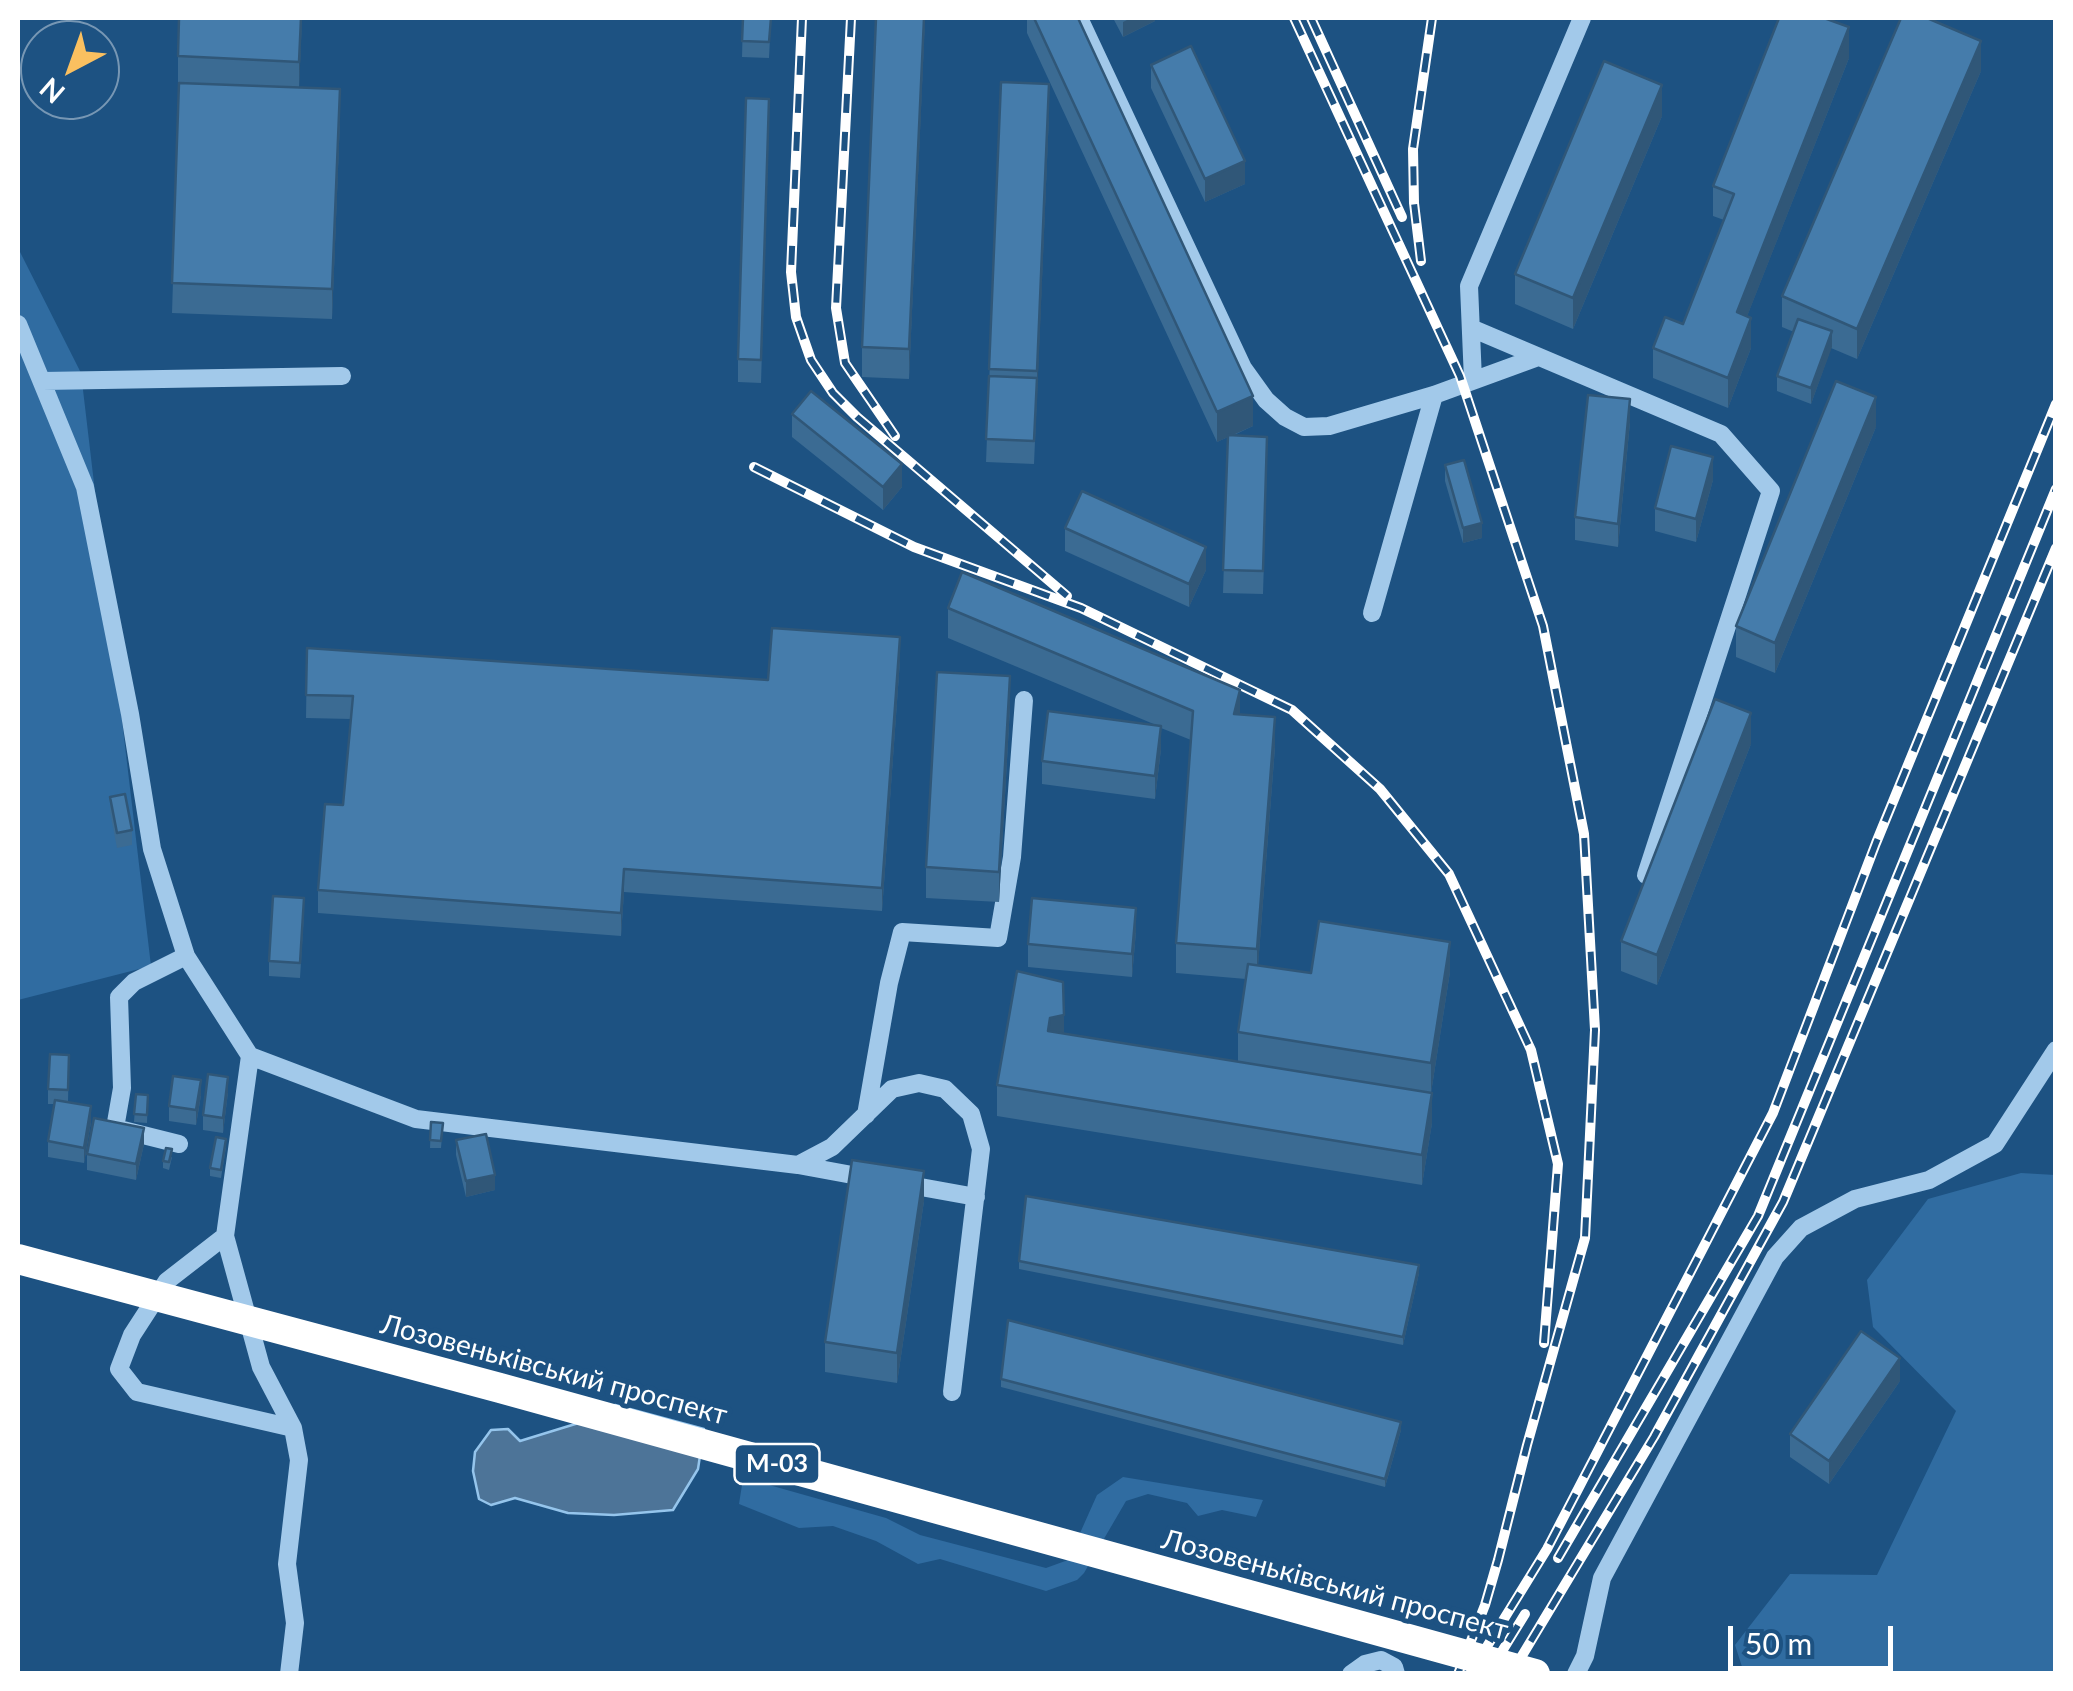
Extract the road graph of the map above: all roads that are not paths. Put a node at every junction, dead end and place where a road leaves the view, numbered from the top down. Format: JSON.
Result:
{"nodes":[{"id":1,"x":1080,"y":18,"type":"edge"},
{"id":2,"x":1582,"y":18,"type":"edge"},
{"id":3,"x":18,"y":324,"type":"edge"},
{"id":4,"x":1471,"y":328,"type":"junction"},
{"id":5,"x":1538,"y":356,"type":"junction"},
{"id":6,"x":342,"y":376,"type":"dead end"},
{"id":7,"x":1473,"y":380,"type":"junction"},
{"id":8,"x":43,"y":381,"type":"junction"},
{"id":9,"x":1434,"y":395,"type":"junction"},
{"id":10,"x":1372,"y":613,"type":"dead end"},
{"id":11,"x":1024,"y":700,"type":"dead end"},
{"id":12,"x":1646,"y":875,"type":"edge"},
{"id":13,"x":186,"y":956,"type":"junction"},
{"id":14,"x":2056,"y":1050,"type":"edge"},
{"id":15,"x":250,"y":1056,"type":"junction"},
{"id":16,"x":866,"y":1115,"type":"junction"},
{"id":17,"x":179,"y":1144,"type":"dead end"},
{"id":18,"x":798,"y":1164,"type":"junction"},
{"id":19,"x":976,"y":1198,"type":"junction"},
{"id":20,"x":225,"y":1236,"type":"junction"},
{"id":21,"x":18,"y":1258,"type":"edge"},
{"id":22,"x":952,"y":1392,"type":"dead end"},
{"id":23,"x":292,"y":1428,"type":"junction"},
{"id":24,"x":288,"y":1674,"type":"edge"},
{"id":25,"x":1351,"y":1674,"type":"edge"},
{"id":26,"x":1396,"y":1674,"type":"edge"},
{"id":27,"x":1536,"y":1674,"type":"edge"},
{"id":28,"x":1576,"y":1674,"type":"edge"}],
"edges":[{"from":1,"to":9,"type":"street"},
{"from":2,"to":4,"type":"street"},
{"from":3,"to":8,"type":"street"},
{"from":4,"to":5,"type":"street"},
{"from":4,"to":7,"type":"street"},
{"from":5,"to":7,"type":"street"},
{"from":5,"to":12,"type":"street"},
{"from":6,"to":8,"type":"street"},
{"from":7,"to":9,"type":"street"},
{"from":8,"to":13,"type":"street"},
{"from":9,"to":10,"type":"street"},
{"from":11,"to":16,"type":"street"},
{"from":13,"to":15,"type":"street"},
{"from":13,"to":17,"type":"street"},
{"from":14,"to":28,"type":"street"},
{"from":15,"to":18,"type":"street"},
{"from":15,"to":20,"type":"street"},
{"from":16,"to":18,"type":"street"},
{"from":16,"to":19,"type":"street"},
{"from":18,"to":19,"type":"street"},
{"from":19,"to":22,"type":"street"},
{"from":20,"to":23,"type":"street"},
{"from":20,"to":23,"type":"street"},
{"from":21,"to":27,"type":"highway","name":"Лозовеньківський проспект","number":"М-03","bridge":true},
{"from":23,"to":24,"type":"street"},
{"from":25,"to":26,"type":"street"}]}
